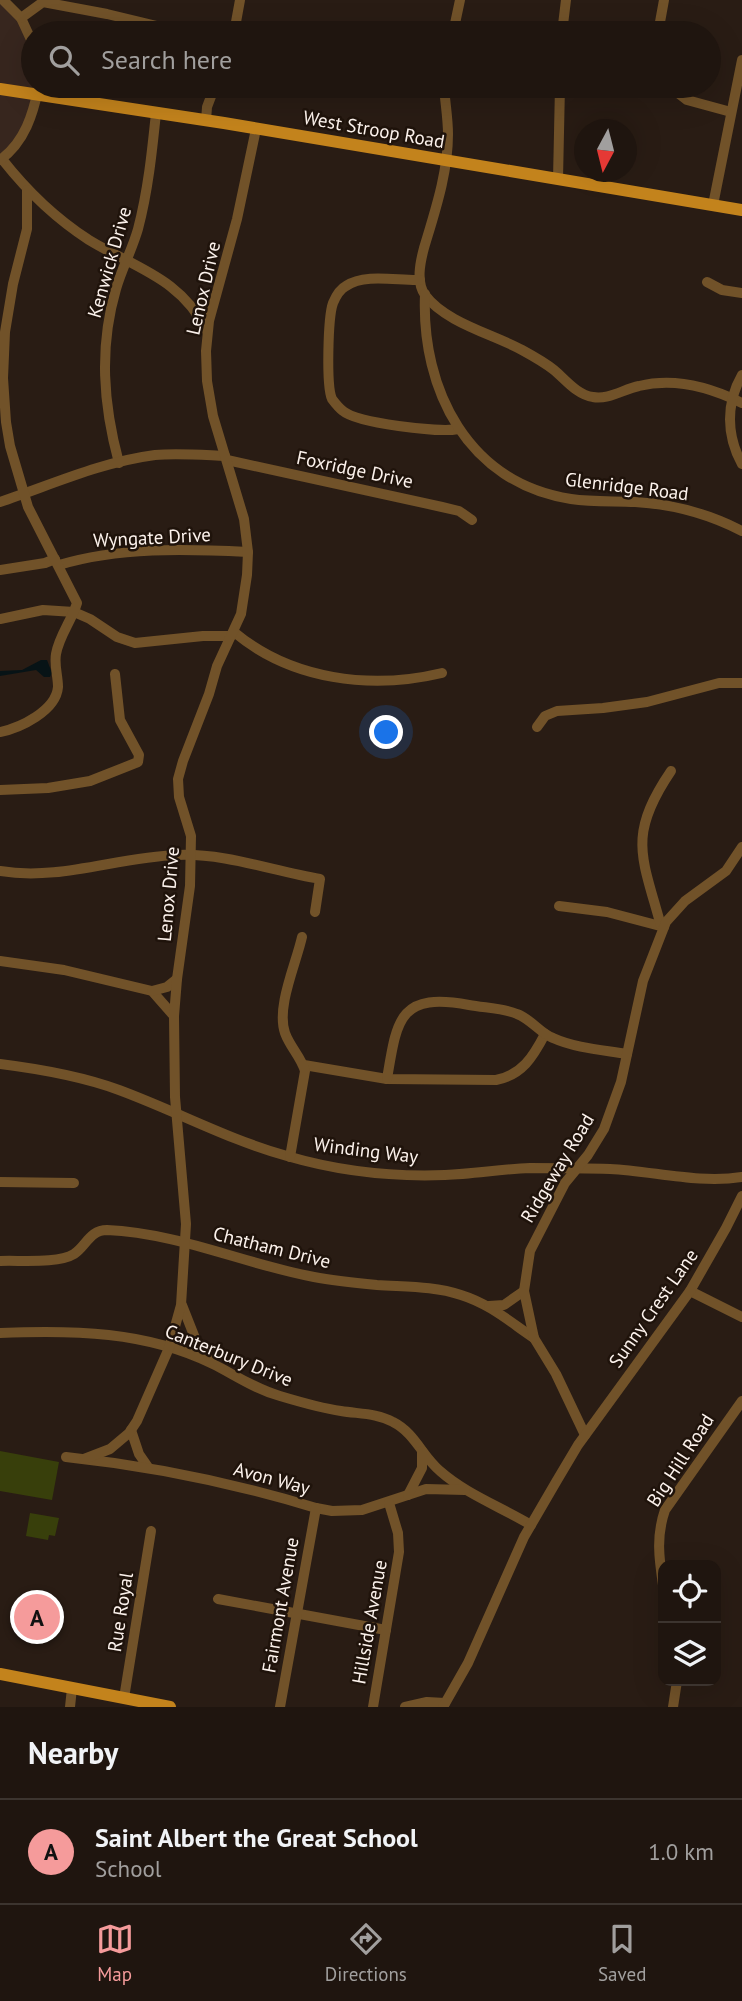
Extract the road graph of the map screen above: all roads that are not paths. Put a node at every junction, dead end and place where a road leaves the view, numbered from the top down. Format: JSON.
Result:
{"nodes":[{"id":1,"x":3,"y":0,"type":"edge"},
{"id":2,"x":240,"y":0,"type":"edge"},
{"id":3,"x":460,"y":0,"type":"edge"},
{"id":4,"x":566,"y":0,"type":"edge"},
{"id":5,"x":664,"y":0,"type":"edge"},
{"id":6,"x":44,"y":1,"type":"edge"},
{"id":7,"x":21,"y":18,"type":"junction"},
{"id":8,"x":22,"y":21,"type":"edge"},
{"id":9,"x":136,"y":21,"type":"edge"},
{"id":10,"x":236,"y":21,"type":"edge"},
{"id":11,"x":456,"y":21,"type":"edge"},
{"id":12,"x":563,"y":21,"type":"edge"},
{"id":13,"x":660,"y":21,"type":"edge"},
{"id":14,"x":742,"y":60,"type":"edge"},
{"id":15,"x":0,"y":89,"type":"edge"},
{"id":16,"x":21,"y":90,"type":"edge"},
{"id":17,"x":36,"y":98,"type":"edge"},
{"id":18,"x":79,"y":98,"type":"edge"},
{"id":19,"x":210,"y":98,"type":"edge"},
{"id":20,"x":445,"y":98,"type":"edge"},
{"id":21,"x":560,"y":98,"type":"edge"},
{"id":22,"x":684,"y":98,"type":"edge"},
{"id":23,"x":731,"y":112,"type":"junction"},
{"id":24,"x":156,"y":113,"type":"junction"},
{"id":25,"x":206,"y":121,"type":"junction"},
{"id":26,"x":256,"y":129,"type":"junction"},
{"id":27,"x":1,"y":160,"type":"edge"},
{"id":28,"x":445,"y":161,"type":"junction"},
{"id":29,"x":558,"y":179,"type":"junction"},
{"id":30,"x":27,"y":190,"type":"junction"},
{"id":31,"x":713,"y":205,"type":"junction"},
{"id":32,"x":742,"y":210,"type":"edge"},
{"id":33,"x":128,"y":260,"type":"junction"},
{"id":34,"x":420,"y":280,"type":"junction"},
{"id":35,"x":707,"y":282,"type":"dead end"},
{"id":36,"x":742,"y":293,"type":"edge"},
{"id":37,"x":425,"y":294,"type":"junction"},
{"id":38,"x":207,"y":331,"type":"junction"},
{"id":39,"x":742,"y":375,"type":"edge"},
{"id":40,"x":737,"y":400,"type":"edge"},
{"id":41,"x":458,"y":429,"type":"junction"},
{"id":42,"x":226,"y":458,"type":"junction"},
{"id":43,"x":118,"y":463,"type":"junction"},
{"id":44,"x":742,"y":464,"type":"edge"},
{"id":45,"x":24,"y":494,"type":"junction"},
{"id":46,"x":0,"y":502,"type":"edge"},
{"id":47,"x":472,"y":520,"type":"dead end"},
{"id":48,"x":742,"y":530,"type":"edge"},
{"id":49,"x":248,"y":552,"type":"junction"},
{"id":50,"x":57,"y":562,"type":"junction"},
{"id":51,"x":0,"y":570,"type":"edge"},
{"id":52,"x":74,"y":612,"type":"junction"},
{"id":53,"x":0,"y":619,"type":"edge"},
{"id":54,"x":233,"y":634,"type":"junction"},
{"id":55,"x":442,"y":673,"type":"dead end"},
{"id":56,"x":115,"y":674,"type":"dead end"},
{"id":57,"x":742,"y":683,"type":"edge"},
{"id":58,"x":537,"y":727,"type":"dead end"},
{"id":59,"x":0,"y":732,"type":"edge"},
{"id":60,"x":671,"y":771,"type":"dead end"},
{"id":61,"x":0,"y":790,"type":"edge"},
{"id":62,"x":742,"y":847,"type":"edge"},
{"id":63,"x":190,"y":855,"type":"junction"},
{"id":64,"x":0,"y":871,"type":"edge"},
{"id":65,"x":559,"y":906,"type":"dead end"},
{"id":66,"x":315,"y":912,"type":"dead end"},
{"id":67,"x":662,"y":927,"type":"junction"},
{"id":68,"x":302,"y":937,"type":"dead end"},
{"id":69,"x":0,"y":961,"type":"edge"},
{"id":70,"x":177,"y":979,"type":"junction"},
{"id":71,"x":152,"y":991,"type":"junction"},
{"id":72,"x":174,"y":1016,"type":"junction"},
{"id":73,"x":545,"y":1034,"type":"junction"},
{"id":74,"x":627,"y":1054,"type":"junction"},
{"id":75,"x":0,"y":1064,"type":"edge"},
{"id":76,"x":304,"y":1065,"type":"junction"},
{"id":77,"x":387,"y":1079,"type":"junction"},
{"id":78,"x":176,"y":1114,"type":"junction"},
{"id":79,"x":290,"y":1157,"type":"junction"},
{"id":80,"x":576,"y":1168,"type":"junction"},
{"id":81,"x":742,"y":1177,"type":"edge"},
{"id":82,"x":0,"y":1182,"type":"edge"},
{"id":83,"x":74,"y":1183,"type":"dead end"},
{"id":84,"x":742,"y":1196,"type":"edge"},
{"id":85,"x":186,"y":1243,"type":"junction"},
{"id":86,"x":0,"y":1261,"type":"edge"},
{"id":87,"x":524,"y":1291,"type":"junction"},
{"id":88,"x":690,"y":1291,"type":"junction"},
{"id":89,"x":181,"y":1305,"type":"junction"},
{"id":90,"x":489,"y":1306,"type":"junction"},
{"id":91,"x":742,"y":1317,"type":"edge"},
{"id":92,"x":0,"y":1333,"type":"edge"},
{"id":93,"x":534,"y":1338,"type":"junction"},
{"id":94,"x":169,"y":1348,"type":"junction"},
{"id":95,"x":214,"y":1365,"type":"junction"},
{"id":96,"x":742,"y":1401,"type":"edge"},
{"id":97,"x":131,"y":1430,"type":"junction"},
{"id":98,"x":585,"y":1435,"type":"junction"},
{"id":99,"x":421,"y":1447,"type":"junction"},
{"id":100,"x":66,"y":1457,"type":"dead end"},
{"id":101,"x":84,"y":1459,"type":"junction"},
{"id":102,"x":148,"y":1468,"type":"junction"},
{"id":103,"x":467,"y":1490,"type":"junction"},
{"id":104,"x":408,"y":1494,"type":"junction"},
{"id":105,"x":389,"y":1503,"type":"junction"},
{"id":106,"x":316,"y":1508,"type":"junction"},
{"id":107,"x":531,"y":1525,"type":"junction"},
{"id":108,"x":151,"y":1531,"type":"dead end"},
{"id":109,"x":660,"y":1560,"type":"edge"},
{"id":110,"x":218,"y":1600,"type":"dead end"},
{"id":111,"x":297,"y":1614,"type":"junction"},
{"id":112,"x":386,"y":1630,"type":"junction"},
{"id":113,"x":0,"y":1674,"type":"edge"},
{"id":114,"x":676,"y":1686,"type":"edge"},
{"id":115,"x":72,"y":1688,"type":"junction"},
{"id":116,"x":124,"y":1698,"type":"junction"},
{"id":117,"x":444,"y":1705,"type":"edge"},
{"id":118,"x":70,"y":1707,"type":"edge"},
{"id":119,"x":170,"y":1707,"type":"edge"},
{"id":120,"x":280,"y":1707,"type":"edge"},
{"id":121,"x":373,"y":1707,"type":"edge"},
{"id":122,"x":405,"y":1707,"type":"edge"},
{"id":123,"x":673,"y":1707,"type":"edge"}],
"edges":[{"from":1,"to":7,"type":"street"},
{"from":2,"to":10,"type":"street"},
{"from":3,"to":11,"type":"street"},
{"from":4,"to":12,"type":"street"},
{"from":5,"to":13,"type":"street"},
{"from":6,"to":7,"type":"street"},
{"from":6,"to":9,"type":"street"},
{"from":7,"to":8,"type":"street"},
{"from":14,"to":23,"type":"street"},
{"from":15,"to":16,"type":"main road","name":"West Stroop Road"},
{"from":17,"to":27,"type":"street"},
{"from":18,"to":24,"type":"main road","name":"West Stroop Road"},
{"from":19,"to":25,"type":"street"},
{"from":20,"to":28,"type":"street"},
{"from":21,"to":29,"type":"street"},
{"from":22,"to":23,"type":"street"},
{"from":23,"to":31,"type":"street"},
{"from":24,"to":25,"type":"main road","name":"West Stroop Road"},
{"from":24,"to":33,"type":"street","name":"Kenwick Drive"},
{"from":25,"to":26,"type":"main road","name":"West Stroop Road"},
{"from":26,"to":28,"type":"main road","name":"West Stroop Road"},
{"from":26,"to":38,"type":"street","name":"Lenox Drive"},
{"from":27,"to":30,"type":"street"},
{"from":28,"to":29,"type":"main road","name":"West Stroop Road"},
{"from":28,"to":34,"type":"street"},
{"from":29,"to":31,"type":"main road","name":"West Stroop Road"},
{"from":30,"to":33,"type":"street"},
{"from":30,"to":45,"type":"street"},
{"from":31,"to":32,"type":"main road","name":"West Stroop Road"},
{"from":33,"to":38,"type":"street"},
{"from":33,"to":43,"type":"street","name":"Kenwick Drive"},
{"from":34,"to":37,"type":"street"},
{"from":34,"to":41,"type":"street"},
{"from":35,"to":36,"type":"street"},
{"from":37,"to":40,"type":"street"},
{"from":37,"to":41,"type":"street","name":"Glenridge Road"},
{"from":38,"to":42,"type":"street","name":"Lenox Drive"},
{"from":39,"to":40,"type":"street"},
{"from":40,"to":44,"type":"street"},
{"from":41,"to":48,"type":"street","name":"Glenridge Road"},
{"from":42,"to":43,"type":"street","name":"Foxridge Drive"},
{"from":42,"to":47,"type":"street","name":"Foxridge Drive"},
{"from":42,"to":49,"type":"street","name":"Lenox Drive"},
{"from":43,"to":45,"type":"street","name":"Foxridge Drive"},
{"from":45,"to":46,"type":"street","name":"Foxridge Drive"},
{"from":45,"to":50,"type":"street"},
{"from":49,"to":50,"type":"street","name":"Wyngate Drive"},
{"from":49,"to":54,"type":"street","name":"Lenox Drive"},
{"from":50,"to":51,"type":"street","name":"Wyngate Drive"},
{"from":50,"to":52,"type":"street"},
{"from":52,"to":53,"type":"street"},
{"from":52,"to":54,"type":"street"},
{"from":52,"to":59,"type":"street"},
{"from":54,"to":55,"type":"street"},
{"from":54,"to":63,"type":"street","name":"Lenox Drive"},
{"from":56,"to":61,"type":"street"},
{"from":57,"to":58,"type":"street"},
{"from":60,"to":67,"type":"street"},
{"from":62,"to":67,"type":"street","name":"Ridgeway Road"},
{"from":63,"to":64,"type":"street"},
{"from":63,"to":66,"type":"street"},
{"from":63,"to":70,"type":"street","name":"Lenox Drive"},
{"from":65,"to":67,"type":"street"},
{"from":67,"to":74,"type":"street","name":"Ridgeway Road"},
{"from":68,"to":76,"type":"street"},
{"from":69,"to":71,"type":"street"},
{"from":70,"to":71,"type":"street"},
{"from":70,"to":72,"type":"street","name":"Lenox Drive"},
{"from":71,"to":72,"type":"street"},
{"from":72,"to":78,"type":"street","name":"Lenox Drive"},
{"from":73,"to":74,"type":"street"},
{"from":73,"to":77,"type":"street"},
{"from":73,"to":77,"type":"street"},
{"from":74,"to":80,"type":"street","name":"Ridgeway Road"},
{"from":75,"to":78,"type":"street","name":"Winding Way"},
{"from":76,"to":77,"type":"street"},
{"from":76,"to":79,"type":"street"},
{"from":78,"to":79,"type":"street","name":"Winding Way"},
{"from":78,"to":85,"type":"street","name":"Lenox Drive"},
{"from":79,"to":80,"type":"street","name":"Winding Way"},
{"from":80,"to":81,"type":"street","name":"Winding Way"},
{"from":80,"to":87,"type":"street","name":"Ridgeway Road"},
{"from":82,"to":83,"type":"street"},
{"from":84,"to":88,"type":"street","name":"Sunny Crest Lane"},
{"from":85,"to":86,"type":"street","name":"Chatham Drive"},
{"from":85,"to":89,"type":"street","name":"Lenox Drive"},
{"from":85,"to":90,"type":"street","name":"Chatham Drive"},
{"from":87,"to":90,"type":"street"},
{"from":87,"to":93,"type":"street","name":"Ridgeway Road"},
{"from":88,"to":91,"type":"street"},
{"from":88,"to":98,"type":"street","name":"Sunny Crest Lane"},
{"from":89,"to":94,"type":"street","name":"Lenox Drive"},
{"from":89,"to":95,"type":"street","name":"Lenox Drive"},
{"from":90,"to":93,"type":"street","name":"Chatham Drive"},
{"from":92,"to":94,"type":"street","name":"Canterbury Drive"},
{"from":93,"to":98,"type":"street","name":"Ridgeway Road"},
{"from":94,"to":95,"type":"street","name":"Canterbury Drive"},
{"from":94,"to":97,"type":"street","name":"Lenox Drive"},
{"from":95,"to":99,"type":"street","name":"Canterbury Drive"},
{"from":96,"to":109,"type":"street","name":"Big Hill Road"},
{"from":97,"to":101,"type":"street","name":"Lenox Drive"},
{"from":97,"to":102,"type":"street"},
{"from":98,"to":107,"type":"street"},
{"from":99,"to":103,"type":"street","name":"Canterbury Drive"},
{"from":99,"to":104,"type":"street"},
{"from":100,"to":101,"type":"street","name":"Avon Way"},
{"from":101,"to":102,"type":"street","name":"Avon Way"},
{"from":102,"to":106,"type":"street","name":"Avon Way"},
{"from":103,"to":104,"type":"street","name":"Avon Way"},
{"from":103,"to":107,"type":"street","name":"Canterbury Drive"},
{"from":104,"to":105,"type":"street","name":"Avon Way"},
{"from":105,"to":106,"type":"street","name":"Avon Way"},
{"from":105,"to":112,"type":"street","name":"Hillside Avenue"},
{"from":106,"to":111,"type":"street","name":"Fairmont Avenue"},
{"from":107,"to":117,"type":"street"},
{"from":108,"to":116,"type":"street","name":"Rue Royal"},
{"from":110,"to":111,"type":"street"},
{"from":111,"to":112,"type":"street"},
{"from":111,"to":120,"type":"street","name":"Fairmont Avenue"},
{"from":112,"to":121,"type":"street","name":"Hillside Avenue"},
{"from":113,"to":115,"type":"main road"},
{"from":114,"to":123,"type":"street"},
{"from":115,"to":116,"type":"main road"},
{"from":115,"to":118,"type":"street"},
{"from":116,"to":119,"type":"main road"},
{"from":117,"to":122,"type":"street"}]}
